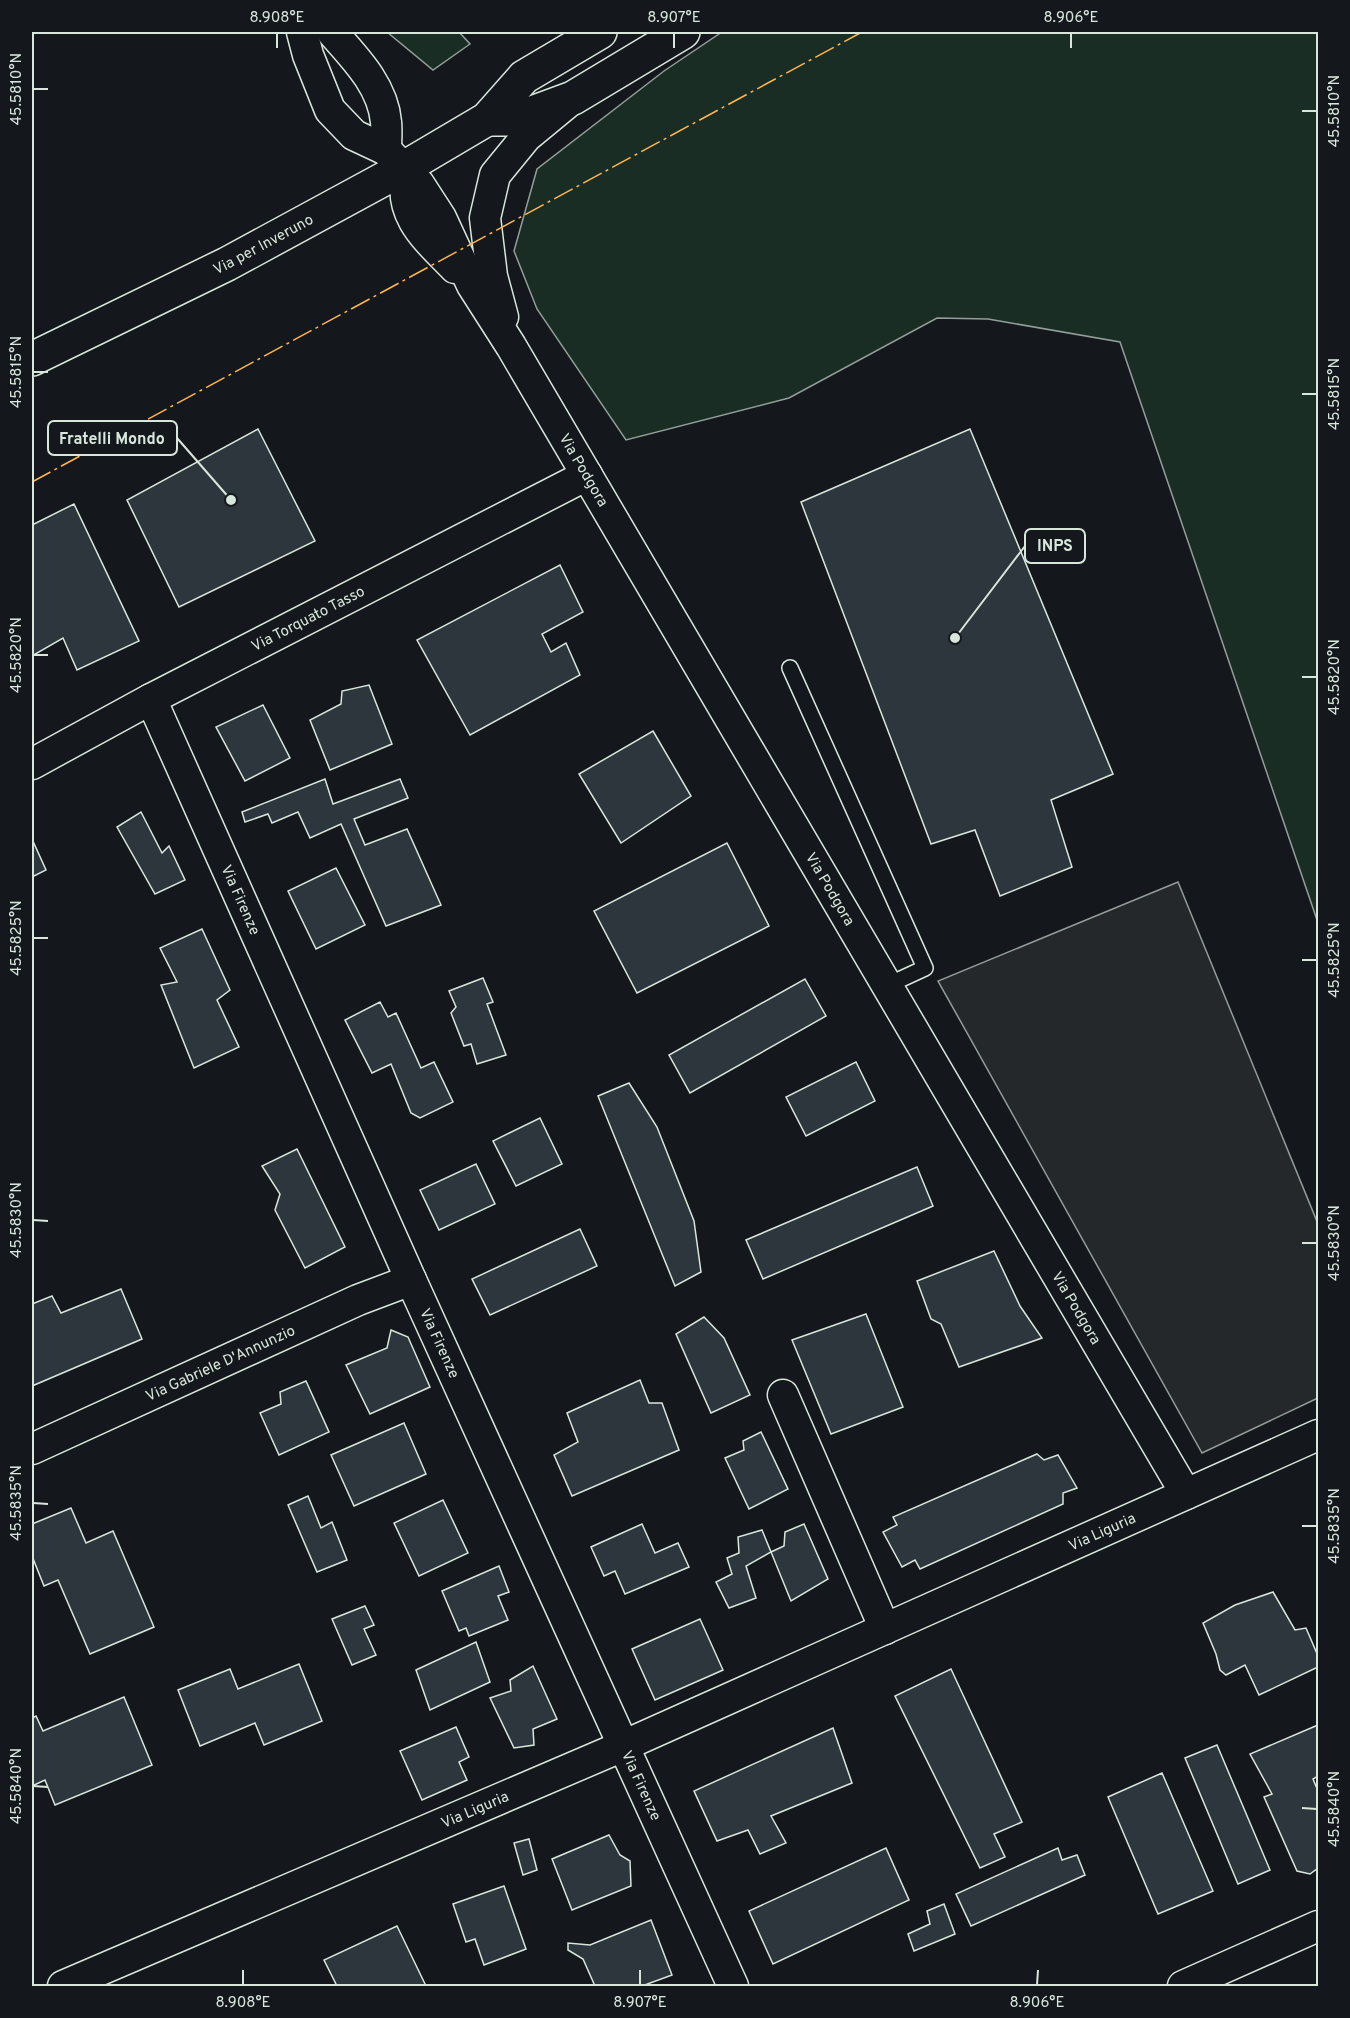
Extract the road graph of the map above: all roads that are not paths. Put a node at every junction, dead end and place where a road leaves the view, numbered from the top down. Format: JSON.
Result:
{"nodes":[{"id":1,"x":302,"y":32,"type":"edge"},
{"id":2,"x":333,"y":32,"type":"edge"},
{"id":3,"x":600,"y":32,"type":"edge"},
{"id":4,"x":683,"y":32,"type":"edge"},
{"id":5,"x":573,"y":98,"type":"junction"},
{"id":6,"x":487,"y":119,"type":"junction"},
{"id":7,"x":399,"y":164,"type":"junction"},
{"id":8,"x":511,"y":346,"type":"junction"},
{"id":9,"x":32,"y":359,"type":"edge"},
{"id":10,"x":587,"y":475,"type":"junction"},
{"id":11,"x":790,"y":668,"type":"dead end"},
{"id":12,"x":151,"y":699,"type":"junction"},
{"id":13,"x":32,"y":764,"type":"edge"},
{"id":14,"x":886,"y":986,"type":"junction"},
{"id":15,"x":411,"y":1280,"type":"junction"},
{"id":16,"x":783,"y":1395,"type":"dead end"},
{"id":17,"x":1318,"y":1435,"type":"edge"},
{"id":18,"x":32,"y":1449,"type":"edge"},
{"id":19,"x":1186,"y":1494,"type":"junction"},
{"id":20,"x":885,"y":1629,"type":"junction"},
{"id":21,"x":623,"y":1746,"type":"junction"},
{"id":22,"x":1318,"y":1926,"type":"edge"},
{"id":23,"x":63,"y":1986,"type":"edge"},
{"id":24,"x":733,"y":1986,"type":"edge"},
{"id":25,"x":1184,"y":1986,"type":"edge"}],
"edges":[{"from":1,"to":7,"type":"street","name":"Via Podgora"},
{"from":2,"to":7,"type":"street"},
{"from":3,"to":6,"type":"main road","name":"Via per Inveruno"},
{"from":4,"to":5,"type":"main road","name":"Via per Inveruno"},
{"from":5,"to":6,"type":"main road","name":"Via per Inveruno"},
{"from":5,"to":8,"type":"street"},
{"from":6,"to":7,"type":"main road","name":"Via per Inveruno"},
{"from":7,"to":8,"type":"street","name":"Via Podgora"},
{"from":7,"to":9,"type":"main road","name":"Via per Inveruno"},
{"from":8,"to":10,"type":"street","name":"Via Podgora"},
{"from":10,"to":12,"type":"street","name":"Via Torquato Tasso"},
{"from":10,"to":14,"type":"street","name":"Via Podgora"},
{"from":11,"to":14,"type":"lane"},
{"from":12,"to":13,"type":"street","name":"Via Torquato Tasso"},
{"from":12,"to":15,"type":"street","name":"Via Firenze"},
{"from":14,"to":19,"type":"street","name":"Via Podgora"},
{"from":15,"to":18,"type":"street","name":"Via Gabriele D'Annunzio"},
{"from":15,"to":21,"type":"street","name":"Via Firenze"},
{"from":16,"to":20,"type":"street"},
{"from":17,"to":19,"type":"street","name":"Via Liguria"},
{"from":19,"to":20,"type":"street","name":"Via Liguria"},
{"from":20,"to":21,"type":"street","name":"Via Liguria"},
{"from":21,"to":23,"type":"street","name":"Via Liguria"},
{"from":21,"to":24,"type":"street","name":"Via Firenze"},
{"from":22,"to":25,"type":"street"}]}
